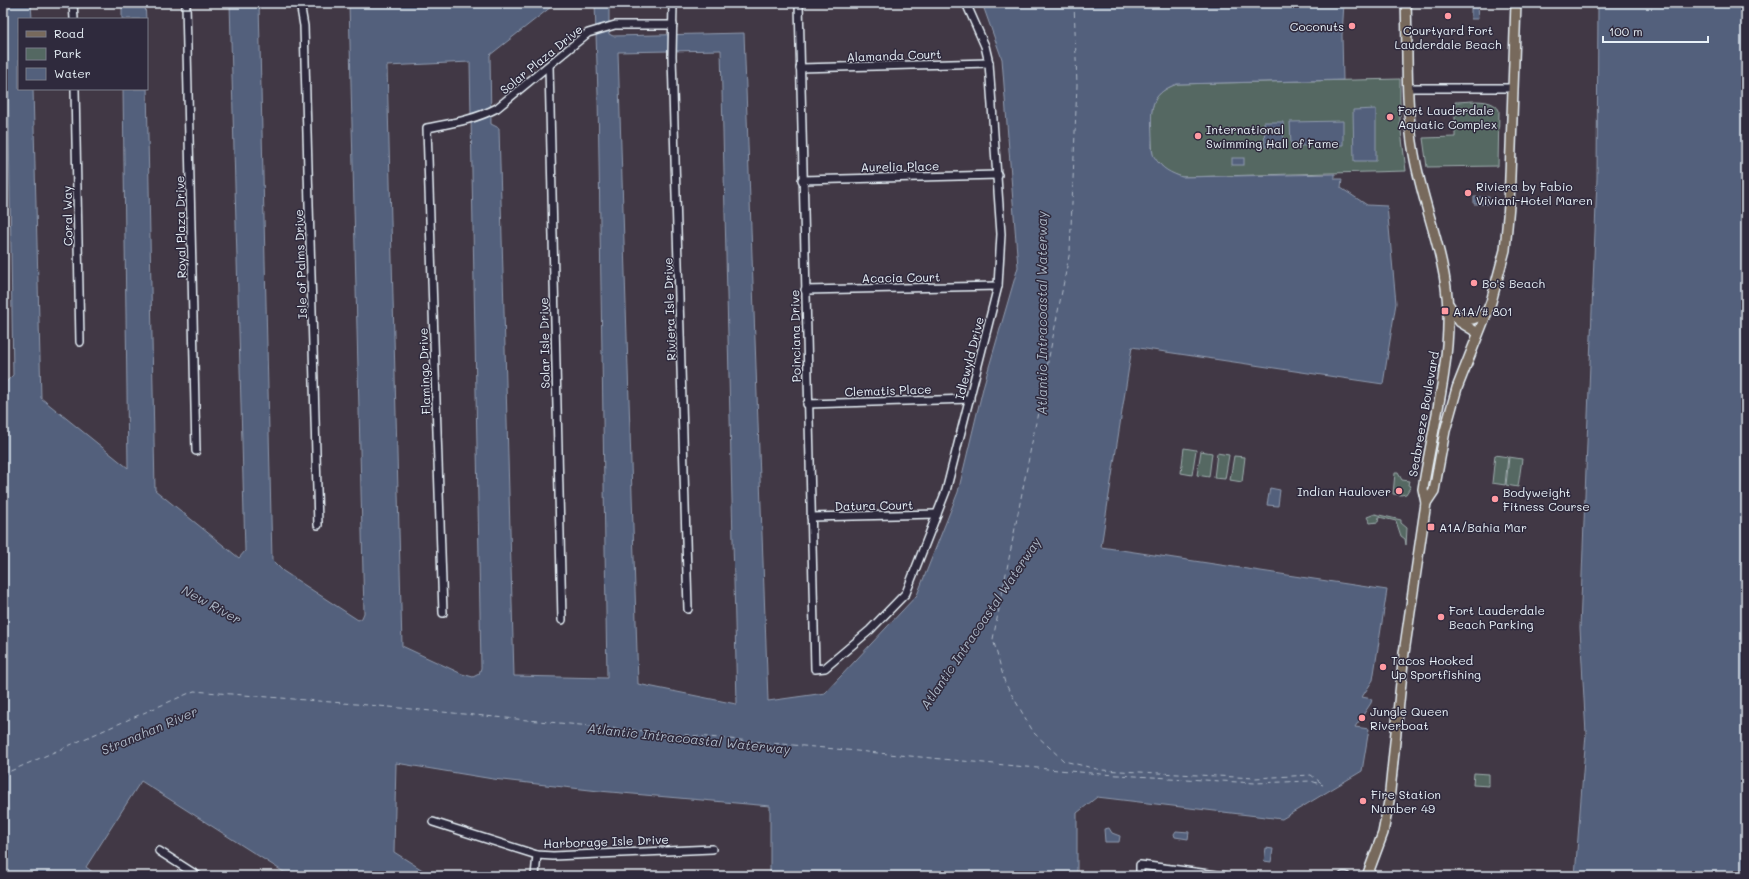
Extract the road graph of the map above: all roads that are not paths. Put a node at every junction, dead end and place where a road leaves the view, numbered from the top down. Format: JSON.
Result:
{"nodes":[{"id":1,"x":73,"y":3,"type":"edge"},
{"id":2,"x":186,"y":3,"type":"edge"},
{"id":3,"x":300,"y":3,"type":"edge"},
{"id":4,"x":799,"y":3,"type":"edge"},
{"id":5,"x":966,"y":3,"type":"edge"},
{"id":6,"x":1406,"y":3,"type":"edge"},
{"id":7,"x":1516,"y":3,"type":"edge"},
{"id":8,"x":674,"y":5,"type":"edge"},
{"id":9,"x":74,"y":18,"type":"edge"},
{"id":10,"x":673,"y":28,"type":"junction"},
{"id":11,"x":989,"y":63,"type":"junction"},
{"id":12,"x":548,"y":66,"type":"junction"},
{"id":13,"x":800,"y":68,"type":"junction"},
{"id":14,"x":1408,"y":88,"type":"junction"},
{"id":15,"x":1513,"y":88,"type":"junction"},
{"id":16,"x":75,"y":90,"type":"edge"},
{"id":17,"x":427,"y":128,"type":"joint"},
{"id":18,"x":998,"y":175,"type":"junction"},
{"id":19,"x":802,"y":180,"type":"junction"},
{"id":20,"x":998,"y":286,"type":"junction"},
{"id":21,"x":805,"y":290,"type":"junction"},
{"id":22,"x":1448,"y":302,"type":"junction"},
{"id":23,"x":1452,"y":311,"type":"junction"},
{"id":24,"x":1488,"y":311,"type":"junction"},
{"id":25,"x":1478,"y":333,"type":"junction"},
{"id":26,"x":80,"y":342,"type":"dead end"},
{"id":27,"x":970,"y":399,"type":"junction"},
{"id":28,"x":807,"y":404,"type":"junction"},
{"id":29,"x":196,"y":451,"type":"dead end"},
{"id":30,"x":1426,"y":503,"type":"junction"},
{"id":31,"x":937,"y":514,"type":"junction"},
{"id":32,"x":811,"y":517,"type":"junction"},
{"id":33,"x":318,"y":525,"type":"dead end"},
{"id":34,"x":688,"y":609,"type":"dead end"},
{"id":35,"x":442,"y":613,"type":"dead end"},
{"id":36,"x":562,"y":620,"type":"dead end"},
{"id":37,"x":815,"y":670,"type":"joint"},
{"id":38,"x":433,"y":822,"type":"dead end"},
{"id":39,"x":712,"y":849,"type":"dead end"},
{"id":40,"x":159,"y":852,"type":"dead end"},
{"id":41,"x":537,"y":855,"type":"junction"},
{"id":42,"x":198,"y":876,"type":"edge"},
{"id":43,"x":535,"y":876,"type":"edge"},
{"id":44,"x":1140,"y":876,"type":"edge"},
{"id":45,"x":1225,"y":876,"type":"edge"},
{"id":46,"x":1343,"y":876,"type":"edge"},
{"id":47,"x":1346,"y":876,"type":"edge"},
{"id":48,"x":1368,"y":876,"type":"edge"}],
"edges":[{"from":1,"to":9,"type":"street"},
{"from":2,"to":29,"type":"street","name":"Royal Plaza Drive"},
{"from":3,"to":33,"type":"street","name":"Isle of Palms Drive"},
{"from":4,"to":13,"type":"street","name":"Poinciana Drive"},
{"from":5,"to":11,"type":"street","name":"Idlewyld Drive"},
{"from":6,"to":14,"type":"main road","name":"Seabreeze Boulevard"},
{"from":7,"to":15,"type":"main road"},
{"from":8,"to":10,"type":"street","name":"Riviera Isle Drive"},
{"from":10,"to":12,"type":"street","name":"Solar Plaza Drive"},
{"from":10,"to":34,"type":"street","name":"Riviera Isle Drive"},
{"from":11,"to":13,"type":"street","name":"Alamanda Court"},
{"from":11,"to":18,"type":"street","name":"Idlewyld Drive"},
{"from":12,"to":17,"type":"street","name":"Solar Plaza Drive"},
{"from":12,"to":36,"type":"street","name":"Solar Isle Drive"},
{"from":13,"to":19,"type":"street","name":"Poinciana Drive"},
{"from":14,"to":15,"type":"street"},
{"from":14,"to":22,"type":"main road","name":"Seabreeze Boulevard"},
{"from":15,"to":24,"type":"main road"},
{"from":16,"to":26,"type":"street","name":"Coral Way"},
{"from":17,"to":35,"type":"street","name":"Flamingo Drive"},
{"from":18,"to":19,"type":"street","name":"Aurelia Place"},
{"from":18,"to":20,"type":"street","name":"Idlewyld Drive"},
{"from":19,"to":21,"type":"street","name":"Poinciana Drive"},
{"from":20,"to":21,"type":"street","name":"Acacia Court"},
{"from":20,"to":27,"type":"street","name":"Idlewyld Drive"},
{"from":21,"to":28,"type":"street","name":"Poinciana Drive"},
{"from":22,"to":23,"type":"main road"},
{"from":22,"to":30,"type":"main road","name":"Seabreeze Boulevard"},
{"from":23,"to":24,"type":"main road"},
{"from":23,"to":25,"type":"main road"},
{"from":24,"to":25,"type":"main road"},
{"from":25,"to":30,"type":"main road"},
{"from":27,"to":28,"type":"street","name":"Clematis Place"},
{"from":27,"to":31,"type":"street","name":"Idlewyld Drive"},
{"from":28,"to":32,"type":"street","name":"Poinciana Drive"},
{"from":30,"to":48,"type":"main road","name":"Seabreeze Boulevard"},
{"from":31,"to":32,"type":"street","name":"Datura Court"},
{"from":31,"to":37,"type":"street","name":"Idlewyld Drive"},
{"from":32,"to":37,"type":"street","name":"Poinciana Drive"},
{"from":38,"to":41,"type":"street","name":"Harborage Isle Drive"},
{"from":39,"to":41,"type":"street","name":"Harborage Isle Drive"},
{"from":40,"to":42,"type":"street"},
{"from":41,"to":43,"type":"street"},
{"from":44,"to":45,"type":"street"},
{"from":46,"to":47,"type":"street"}]}
